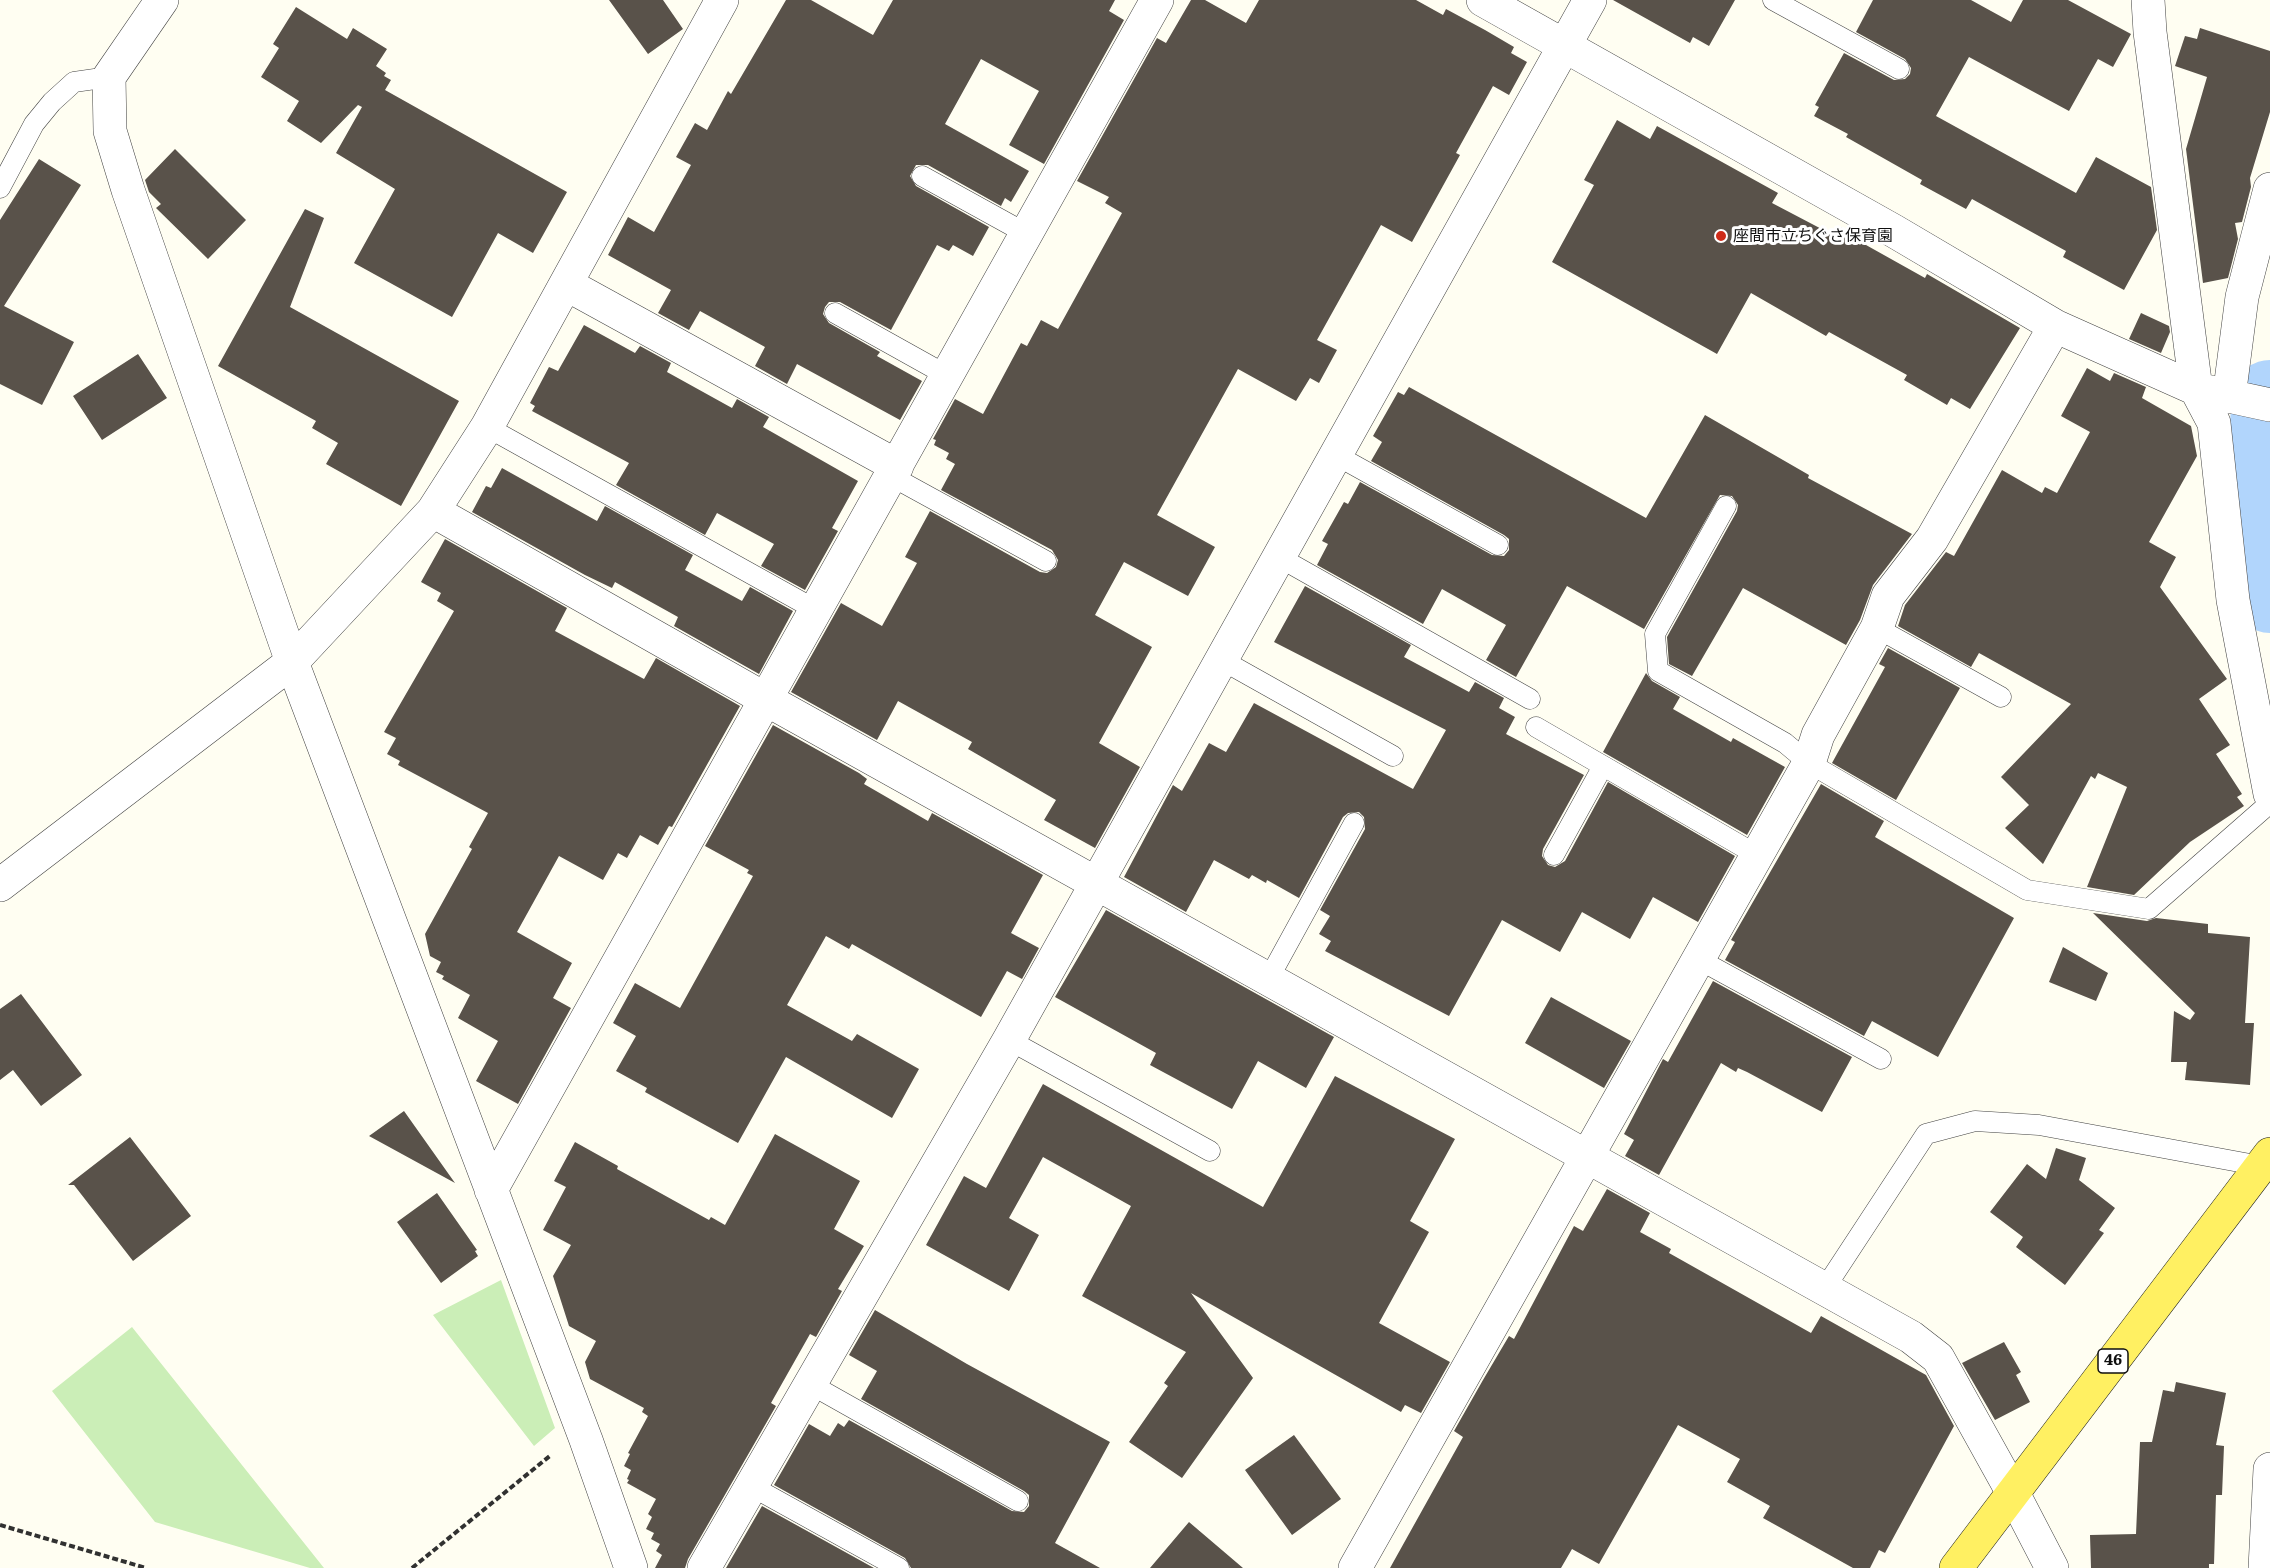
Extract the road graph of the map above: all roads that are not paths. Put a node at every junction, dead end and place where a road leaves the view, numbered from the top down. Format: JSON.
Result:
{"nodes":[{"id":1,"x":162,"y":0,"type":"edge"},
{"id":2,"x":722,"y":0,"type":"edge"},
{"id":3,"x":1157,"y":0,"type":"edge"},
{"id":4,"x":1483,"y":0,"type":"edge"},
{"id":5,"x":1590,"y":0,"type":"edge"},
{"id":6,"x":1773,"y":0,"type":"edge"},
{"id":7,"x":2148,"y":0,"type":"edge"},
{"id":8,"x":1563,"y":46,"type":"junction"},
{"id":9,"x":1899,"y":69,"type":"dead end"},
{"id":10,"x":109,"y":77,"type":"junction"},
{"id":11,"x":922,"y":176,"type":"dead end"},
{"id":12,"x":0,"y":188,"type":"edge"},
{"id":13,"x":2270,"y":189,"type":"edge"},
{"id":14,"x":1027,"y":234,"type":"junction"},
{"id":15,"x":566,"y":284,"type":"junction"},
{"id":16,"x":835,"y":313,"type":"dead end"},
{"id":17,"x":2055,"y":326,"type":"junction"},
{"id":18,"x":948,"y":376,"type":"junction"},
{"id":19,"x":2196,"y":389,"type":"junction"},
{"id":20,"x":2234,"y":398,"type":"junction"},
{"id":21,"x":2270,"y":405,"type":"edge"},
{"id":22,"x":487,"y":427,"type":"junction"},
{"id":23,"x":1334,"y":454,"type":"junction"},
{"id":24,"x":894,"y":471,"type":"junction"},
{"id":25,"x":1726,"y":506,"type":"dead end"},
{"id":26,"x":433,"y":511,"type":"junction"},
{"id":27,"x":1498,"y":545,"type":"dead end"},
{"id":28,"x":1277,"y":556,"type":"junction"},
{"id":29,"x":1046,"y":561,"type":"dead end"},
{"id":30,"x":816,"y":610,"type":"junction"},
{"id":31,"x":1877,"y":628,"type":"junction"},
{"id":32,"x":1220,"y":659,"type":"junction"},
{"id":33,"x":292,"y":662,"type":"junction"},
{"id":34,"x":2001,"y":697,"type":"dead end"},
{"id":35,"x":1530,"y":699,"type":"dead end"},
{"id":36,"x":767,"y":700,"type":"junction"},
{"id":37,"x":1536,"y":727,"type":"dead end"},
{"id":38,"x":1393,"y":756,"type":"dead end"},
{"id":39,"x":1809,"y":763,"type":"junction"},
{"id":40,"x":1603,"y":766,"type":"junction"},
{"id":41,"x":2270,"y":794,"type":"edge"},
{"id":42,"x":2270,"y":803,"type":"edge"},
{"id":43,"x":1354,"y":823,"type":"dead end"},
{"id":44,"x":1554,"y":855,"type":"dead end"},
{"id":45,"x":1757,"y":855,"type":"junction"},
{"id":46,"x":1096,"y":882,"type":"junction"},
{"id":47,"x":0,"y":885,"type":"edge"},
{"id":48,"x":1698,"y":959,"type":"junction"},
{"id":49,"x":1269,"y":978,"type":"junction"},
{"id":50,"x":1009,"y":1040,"type":"junction"},
{"id":51,"x":1881,"y":1059,"type":"dead end"},
{"id":52,"x":1210,"y":1151,"type":"dead end"},
{"id":53,"x":1588,"y":1155,"type":"junction"},
{"id":54,"x":2266,"y":1160,"type":"edge"},
{"id":55,"x":491,"y":1190,"type":"junction"},
{"id":56,"x":1825,"y":1288,"type":"junction"},
{"id":57,"x":810,"y":1384,"type":"junction"},
{"id":58,"x":2270,"y":1469,"type":"edge"},
{"id":59,"x":751,"y":1486,"type":"junction"},
{"id":60,"x":2013,"y":1493,"type":"junction"},
{"id":61,"x":1018,"y":1501,"type":"dead end"},
{"id":62,"x":631,"y":1568,"type":"edge"},
{"id":63,"x":704,"y":1568,"type":"edge"},
{"id":64,"x":899,"y":1568,"type":"edge"},
{"id":65,"x":1355,"y":1568,"type":"edge"},
{"id":66,"x":1956,"y":1568,"type":"edge"},
{"id":67,"x":2052,"y":1568,"type":"edge"},
{"id":68,"x":2265,"y":1568,"type":"edge"}],
"edges":[{"from":1,"to":10,"type":"street"},
{"from":2,"to":15,"type":"street"},
{"from":3,"to":14,"type":"street"},
{"from":4,"to":8,"type":"street"},
{"from":5,"to":8,"type":"street"},
{"from":6,"to":9,"type":"lane"},
{"from":7,"to":19,"type":"street"},
{"from":8,"to":17,"type":"street"},
{"from":8,"to":23,"type":"street"},
{"from":10,"to":12,"type":"lane"},
{"from":10,"to":33,"type":"street"},
{"from":11,"to":14,"type":"lane"},
{"from":13,"to":20,"type":"street"},
{"from":14,"to":18,"type":"street"},
{"from":15,"to":22,"type":"street"},
{"from":15,"to":24,"type":"street"},
{"from":16,"to":18,"type":"lane"},
{"from":17,"to":19,"type":"street"},
{"from":17,"to":31,"type":"street"},
{"from":18,"to":24,"type":"street"},
{"from":19,"to":20,"type":"street"},
{"from":19,"to":41,"type":"street"},
{"from":20,"to":21,"type":"street"},
{"from":22,"to":26,"type":"street"},
{"from":22,"to":30,"type":"lane"},
{"from":23,"to":27,"type":"lane"},
{"from":23,"to":28,"type":"street"},
{"from":24,"to":29,"type":"lane"},
{"from":24,"to":30,"type":"street"},
{"from":25,"to":39,"type":"lane"},
{"from":26,"to":33,"type":"street"},
{"from":26,"to":36,"type":"street"},
{"from":28,"to":32,"type":"street"},
{"from":28,"to":35,"type":"lane"},
{"from":30,"to":36,"type":"street"},
{"from":31,"to":34,"type":"lane"},
{"from":31,"to":39,"type":"street"},
{"from":32,"to":38,"type":"lane"},
{"from":32,"to":46,"type":"street"},
{"from":33,"to":47,"type":"street"},
{"from":33,"to":55,"type":"street"},
{"from":36,"to":46,"type":"street"},
{"from":36,"to":55,"type":"street"},
{"from":37,"to":40,"type":"lane"},
{"from":39,"to":42,"type":"lane"},
{"from":39,"to":45,"type":"street"},
{"from":40,"to":44,"type":"lane"},
{"from":40,"to":45,"type":"lane"},
{"from":43,"to":49,"type":"lane"},
{"from":45,"to":48,"type":"street"},
{"from":46,"to":49,"type":"street"},
{"from":46,"to":50,"type":"street"},
{"from":48,"to":51,"type":"lane"},
{"from":48,"to":53,"type":"street"},
{"from":49,"to":53,"type":"street"},
{"from":50,"to":52,"type":"lane"},
{"from":50,"to":57,"type":"street"},
{"from":53,"to":56,"type":"street"},
{"from":53,"to":65,"type":"street"},
{"from":54,"to":56,"type":"lane"},
{"from":54,"to":60,"type":"main road","number":"46"},
{"from":55,"to":62,"type":"street"},
{"from":56,"to":60,"type":"street"},
{"from":57,"to":59,"type":"street"},
{"from":57,"to":61,"type":"lane"},
{"from":58,"to":68,"type":"street"},
{"from":59,"to":63,"type":"street"},
{"from":59,"to":64,"type":"lane"},
{"from":60,"to":66,"type":"main road","number":"46"},
{"from":60,"to":67,"type":"street"}]}
